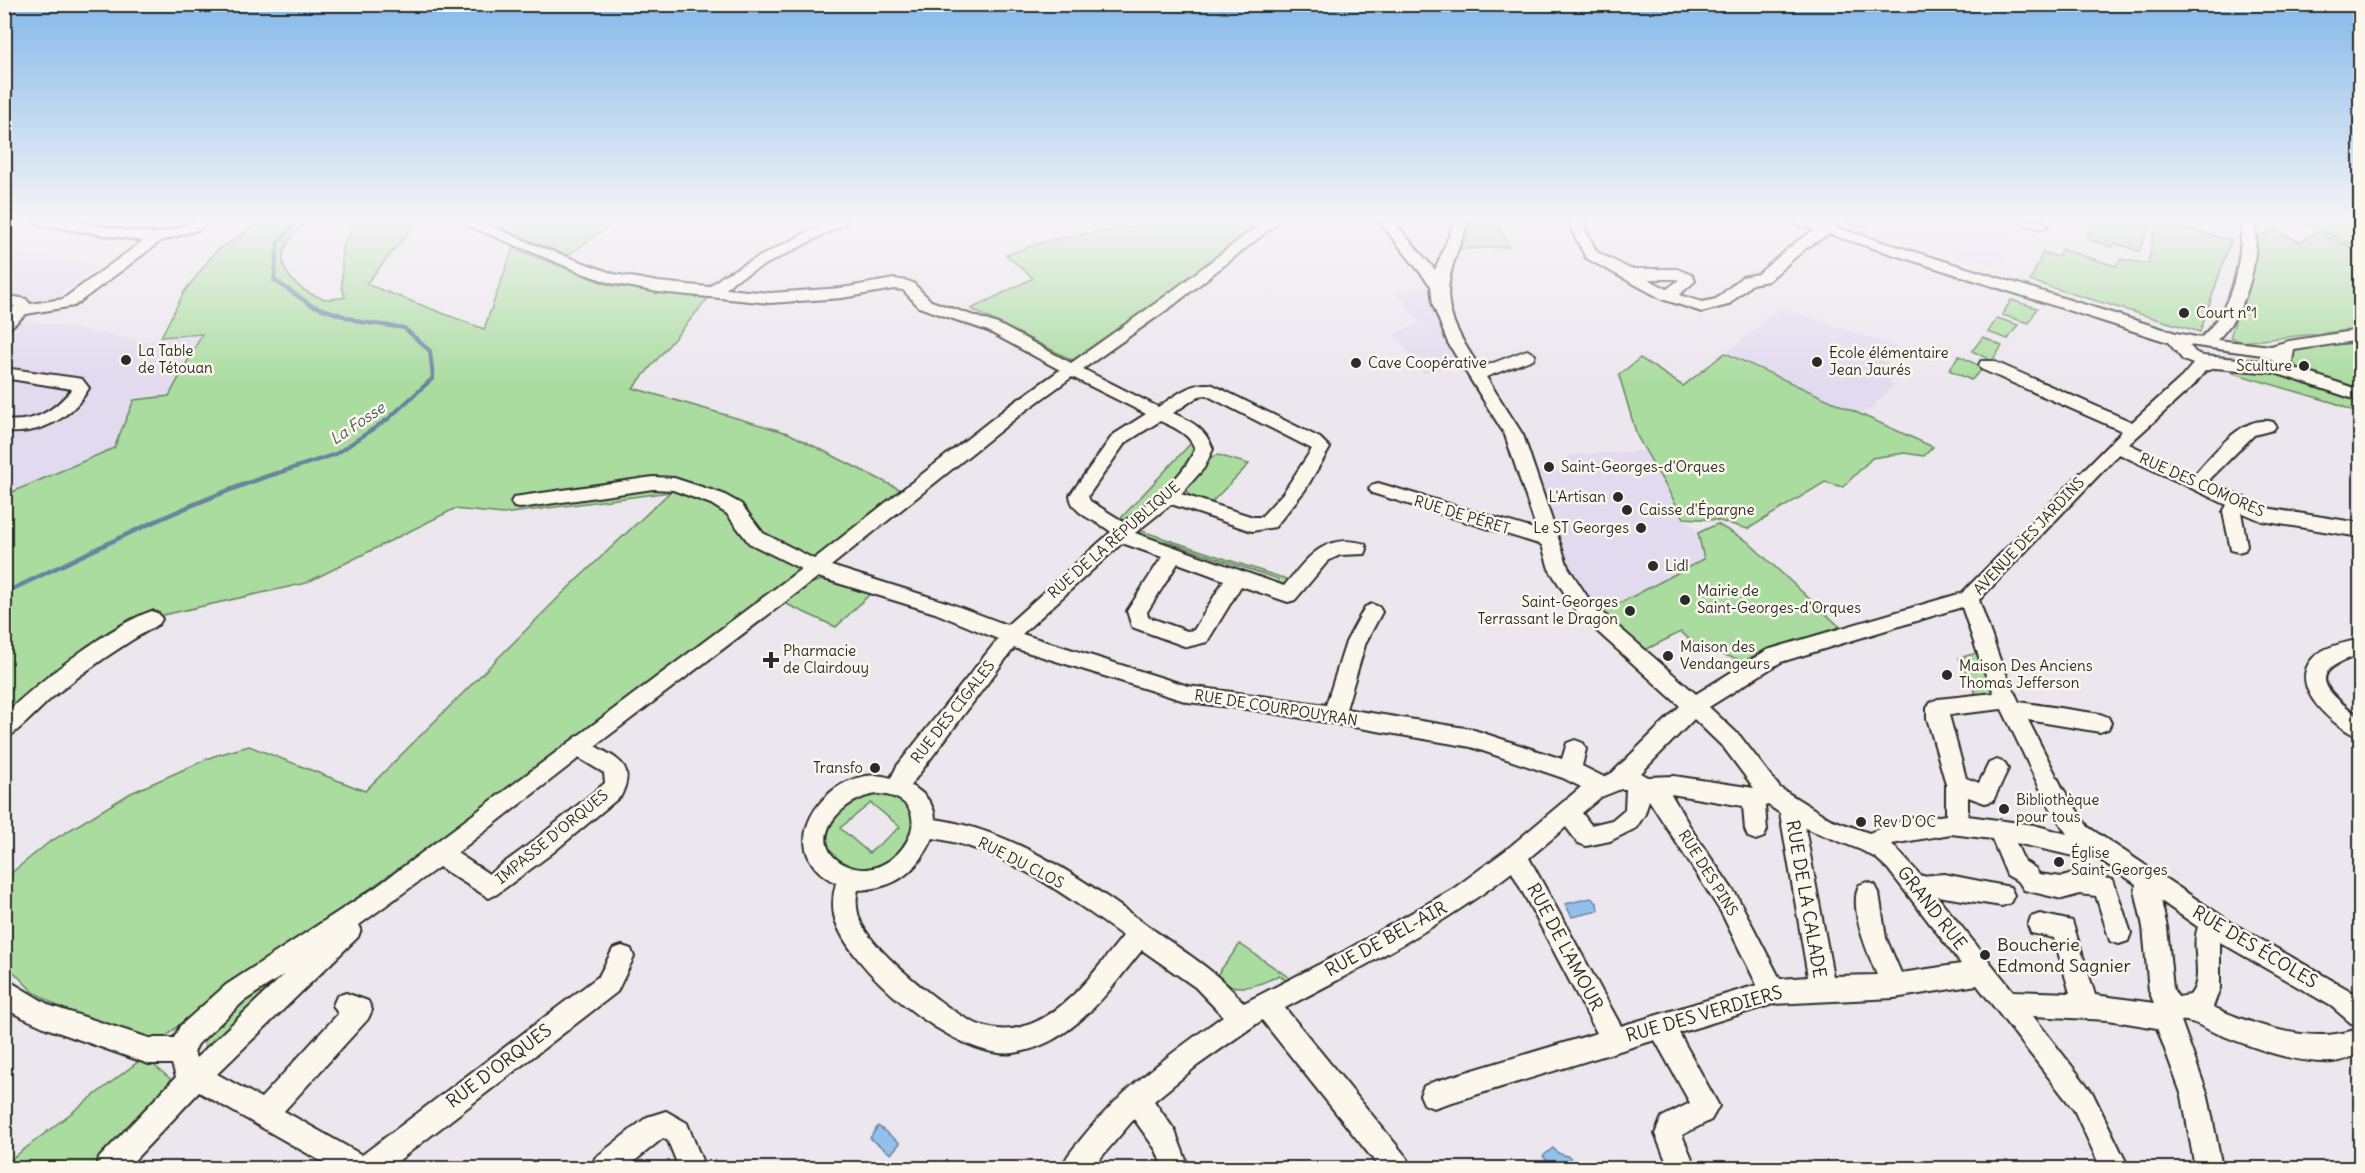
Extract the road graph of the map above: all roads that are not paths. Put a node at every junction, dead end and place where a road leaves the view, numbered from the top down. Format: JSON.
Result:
{"nodes":[{"id":1,"x":105,"y":276,"type":"edge"},
{"id":2,"x":605,"y":276,"type":"edge"},
{"id":3,"x":733,"y":276,"type":"edge"},
{"id":4,"x":1203,"y":276,"type":"edge"},
{"id":5,"x":1431,"y":276,"type":"edge"},
{"id":6,"x":1442,"y":276,"type":"edge"},
{"id":7,"x":1630,"y":276,"type":"edge"},
{"id":8,"x":1681,"y":276,"type":"edge"},
{"id":9,"x":1766,"y":276,"type":"edge"},
{"id":10,"x":1982,"y":276,"type":"edge"},
{"id":11,"x":2242,"y":276,"type":"edge"},
{"id":12,"x":1439,"y":285,"type":"junction"},
{"id":13,"x":713,"y":292,"type":"junction"},
{"id":14,"x":1668,"y":296,"type":"junction"},
{"id":15,"x":4,"y":300,"type":"edge"},
{"id":16,"x":22,"y":310,"type":"junction"},
{"id":17,"x":4,"y":326,"type":"edge"},
{"id":18,"x":2361,"y":335,"type":"edge"},
{"id":19,"x":2194,"y":340,"type":"junction"},
{"id":20,"x":1527,"y":355,"type":"dead end"},
{"id":21,"x":2284,"y":360,"type":"junction"},
{"id":22,"x":2202,"y":363,"type":"junction"},
{"id":23,"x":1987,"y":365,"type":"dead end"},
{"id":24,"x":1072,"y":370,"type":"junction"},
{"id":25,"x":4,"y":373,"type":"edge"},
{"id":26,"x":1477,"y":375,"type":"junction"},
{"id":27,"x":2361,"y":396,"type":"edge"},
{"id":28,"x":1159,"y":413,"type":"junction"},
{"id":29,"x":4,"y":426,"type":"edge"},
{"id":30,"x":2267,"y":426,"type":"dead end"},
{"id":31,"x":2134,"y":430,"type":"junction"},
{"id":32,"x":2117,"y":446,"type":"junction"},
{"id":33,"x":2196,"y":483,"type":"junction"},
{"id":34,"x":1378,"y":489,"type":"dead end"},
{"id":35,"x":1168,"y":497,"type":"junction"},
{"id":36,"x":520,"y":502,"type":"dead end"},
{"id":37,"x":2237,"y":503,"type":"junction"},
{"id":38,"x":2361,"y":530,"type":"edge"},
{"id":39,"x":1122,"y":532,"type":"junction"},
{"id":40,"x":1547,"y":540,"type":"junction"},
{"id":41,"x":2238,"y":545,"type":"dead end"},
{"id":42,"x":1358,"y":549,"type":"dead end"},
{"id":43,"x":1173,"y":555,"type":"junction"},
{"id":44,"x":817,"y":567,"type":"junction"},
{"id":45,"x":1236,"y":577,"type":"junction"},
{"id":46,"x":1969,"y":598,"type":"junction"},
{"id":47,"x":1372,"y":612,"type":"dead end"},
{"id":48,"x":152,"y":619,"type":"dead end"},
{"id":49,"x":1009,"y":636,"type":"junction"},
{"id":50,"x":2361,"y":647,"type":"edge"},
{"id":51,"x":2010,"y":704,"type":"junction"},
{"id":52,"x":1694,"y":706,"type":"junction"},
{"id":53,"x":1334,"y":716,"type":"junction"},
{"id":54,"x":2100,"y":723,"type":"dead end"},
{"id":55,"x":2361,"y":728,"type":"edge"},
{"id":56,"x":4,"y":730,"type":"edge"},
{"id":57,"x":579,"y":747,"type":"junction"},
{"id":58,"x":1575,"y":749,"type":"dead end"},
{"id":59,"x":1997,"y":769,"type":"dead end"},
{"id":60,"x":1570,"y":771,"type":"junction"},
{"id":61,"x":1626,"y":783,"type":"junction"},
{"id":62,"x":1957,"y":784,"type":"junction"},
{"id":63,"x":898,"y":788,"type":"junction"},
{"id":64,"x":1772,"y":801,"type":"junction"},
{"id":65,"x":1567,"y":810,"type":"junction"},
{"id":66,"x":1954,"y":824,"type":"junction"},
{"id":67,"x":926,"y":827,"type":"junction"},
{"id":68,"x":1756,"y":830,"type":"dead end"},
{"id":69,"x":2000,"y":831,"type":"junction"},
{"id":70,"x":2089,"y":842,"type":"junction"},
{"id":71,"x":1869,"y":843,"type":"junction"},
{"id":72,"x":439,"y":854,"type":"junction"},
{"id":73,"x":1514,"y":857,"type":"junction"},
{"id":74,"x":849,"y":878,"type":"junction"},
{"id":75,"x":2149,"y":879,"type":"junction"},
{"id":76,"x":1915,"y":887,"type":"junction"},
{"id":77,"x":1867,"y":893,"type":"dead end"},
{"id":78,"x":384,"y":895,"type":"junction"},
{"id":79,"x":2002,"y":895,"type":"dead end"},
{"id":80,"x":2212,"y":924,"type":"junction"},
{"id":81,"x":2060,"y":929,"type":"dead end"},
{"id":82,"x":2119,"y":933,"type":"dead end"},
{"id":83,"x":1140,"y":934,"type":"junction"},
{"id":84,"x":622,"y":957,"type":"dead end"},
{"id":85,"x":1983,"y":972,"type":"junction"},
{"id":86,"x":1894,"y":986,"type":"junction"},
{"id":87,"x":1823,"y":989,"type":"junction"},
{"id":88,"x":4,"y":990,"type":"edge"},
{"id":89,"x":1773,"y":992,"type":"junction"},
{"id":90,"x":2008,"y":1003,"type":"junction"},
{"id":91,"x":1266,"y":1005,"type":"junction"},
{"id":92,"x":2086,"y":1006,"type":"junction"},
{"id":93,"x":359,"y":1010,"type":"dead end"},
{"id":94,"x":2181,"y":1010,"type":"junction"},
{"id":95,"x":2361,"y":1014,"type":"edge"},
{"id":96,"x":1241,"y":1018,"type":"junction"},
{"id":97,"x":1661,"y":1025,"type":"junction"},
{"id":98,"x":1614,"y":1039,"type":"junction"},
{"id":99,"x":2361,"y":1041,"type":"edge"},
{"id":100,"x":181,"y":1051,"type":"junction"},
{"id":101,"x":196,"y":1076,"type":"junction"},
{"id":102,"x":1433,"y":1095,"type":"dead end"},
{"id":103,"x":1134,"y":1100,"type":"junction"},
{"id":104,"x":263,"y":1115,"type":"junction"},
{"id":105,"x":109,"y":1168,"type":"edge"},
{"id":106,"x":359,"y":1168,"type":"edge"},
{"id":107,"x":367,"y":1168,"type":"edge"},
{"id":108,"x":605,"y":1168,"type":"edge"},
{"id":109,"x":692,"y":1168,"type":"edge"},
{"id":110,"x":1075,"y":1168,"type":"edge"},
{"id":111,"x":1176,"y":1168,"type":"edge"},
{"id":112,"x":1397,"y":1168,"type":"edge"},
{"id":113,"x":1683,"y":1168,"type":"edge"},
{"id":114,"x":2115,"y":1168,"type":"edge"},
{"id":115,"x":2208,"y":1168,"type":"edge"}],
"edges":[{"from":1,"to":16,"type":"street"},
{"from":2,"to":13,"type":"street","name":"RUE DE LA RÉPUBLIQUE"},
{"from":3,"to":13,"type":"street"},
{"from":4,"to":24,"type":"street"},
{"from":5,"to":12,"type":"street"},
{"from":6,"to":12,"type":"street"},
{"from":7,"to":14,"type":"street"},
{"from":8,"to":14,"type":"street"},
{"from":9,"to":14,"type":"street"},
{"from":10,"to":19,"type":"street"},
{"from":11,"to":19,"type":"street"},
{"from":12,"to":26,"type":"street","name":"GRAND RUE"},
{"from":13,"to":24,"type":"street","name":"RUE DE LA RÉPUBLIQUE"},
{"from":15,"to":16,"type":"street"},
{"from":16,"to":17,"type":"street"},
{"from":18,"to":21,"type":"street"},
{"from":19,"to":21,"type":"street"},
{"from":19,"to":22,"type":"street"},
{"from":20,"to":26,"type":"street"},
{"from":21,"to":22,"type":"street"},
{"from":21,"to":27,"type":"street"},
{"from":22,"to":31,"type":"street","name":"AVENUE DES JARDINS"},
{"from":23,"to":31,"type":"street"},
{"from":24,"to":28,"type":"street","name":"RUE DE LA RÉPUBLIQUE"},
{"from":24,"to":44,"type":"street"},
{"from":25,"to":29,"type":"street"},
{"from":26,"to":40,"type":"street","name":"GRAND RUE"},
{"from":28,"to":35,"type":"street","name":"RUE DE LA RÉPUBLIQUE"},
{"from":28,"to":35,"type":"street"},
{"from":28,"to":39,"type":"street"},
{"from":30,"to":33,"type":"street"},
{"from":31,"to":32,"type":"street","name":"AVENUE DES JARDINS"},
{"from":32,"to":33,"type":"street","name":"RUE DES COMORES"},
{"from":32,"to":46,"type":"street","name":"AVENUE DES JARDINS"},
{"from":33,"to":37,"type":"street","name":"RUE DES COMORES"},
{"from":34,"to":40,"type":"street","name":"RUE DE PÉRET"},
{"from":35,"to":39,"type":"street","name":"RUE DE LA RÉPUBLIQUE"},
{"from":36,"to":44,"type":"street","name":"RUE DE COURPOUYRAN"},
{"from":37,"to":38,"type":"street","name":"RUE DES COMORES"},
{"from":37,"to":41,"type":"street"},
{"from":39,"to":43,"type":"street"},
{"from":39,"to":49,"type":"street","name":"RUE DE LA RÉPUBLIQUE"},
{"from":40,"to":52,"type":"street","name":"GRAND RUE"},
{"from":42,"to":45,"type":"street"},
{"from":43,"to":45,"type":"street"},
{"from":43,"to":45,"type":"street"},
{"from":44,"to":49,"type":"street","name":"RUE DE COURPOUYRAN"},
{"from":44,"to":57,"type":"street"},
{"from":46,"to":51,"type":"street"},
{"from":46,"to":52,"type":"street","name":"AVENUE DES JARDINS"},
{"from":47,"to":53,"type":"street"},
{"from":48,"to":56,"type":"street"},
{"from":49,"to":53,"type":"street","name":"RUE DE COURPOUYRAN"},
{"from":49,"to":63,"type":"street","name":"RUE DES CIGALES"},
{"from":50,"to":55,"type":"street"},
{"from":51,"to":54,"type":"street"},
{"from":51,"to":62,"type":"street"},
{"from":51,"to":70,"type":"street"},
{"from":52,"to":61,"type":"street","name":"RUE DE BEL-AIR"},
{"from":52,"to":64,"type":"street","name":"GRAND RUE"},
{"from":53,"to":60,"type":"street","name":"RUE DE COURPOUYRAN"},
{"from":57,"to":72,"type":"street"},
{"from":57,"to":72,"type":"street","name":"IMPASSE D'ORQUES"},
{"from":58,"to":60,"type":"street"},
{"from":59,"to":62,"type":"street"},
{"from":60,"to":61,"type":"street","name":"RUE DE COURPOUYRAN"},
{"from":61,"to":64,"type":"street"},
{"from":61,"to":65,"type":"street","name":"RUE DE BEL-AIR"},
{"from":61,"to":65,"type":"street"},
{"from":61,"to":89,"type":"street","name":"RUE DES PINS"},
{"from":62,"to":66,"type":"street"},
{"from":63,"to":67,"type":"street"},
{"from":63,"to":74,"type":"street"},
{"from":64,"to":68,"type":"street"},
{"from":64,"to":71,"type":"street","name":"GRAND RUE"},
{"from":64,"to":87,"type":"street","name":"RUE DE LA CALADE"},
{"from":65,"to":73,"type":"street","name":"RUE DE BEL-AIR"},
{"from":66,"to":69,"type":"street"},
{"from":66,"to":71,"type":"street"},
{"from":67,"to":74,"type":"street"},
{"from":67,"to":83,"type":"street","name":"RUE DU CLOS"},
{"from":69,"to":70,"type":"street"},
{"from":69,"to":82,"type":"street"},
{"from":70,"to":75,"type":"street","name":"RUE DES ÉCOLES"},
{"from":71,"to":76,"type":"street","name":"GRAND RUE"},
{"from":72,"to":78,"type":"street"},
{"from":73,"to":91,"type":"street","name":"RUE DE BEL-AIR"},
{"from":73,"to":98,"type":"street","name":"RUE DE L'AMOUR"},
{"from":74,"to":83,"type":"street"},
{"from":75,"to":80,"type":"street","name":"RUE DES ÉCOLES"},
{"from":75,"to":94,"type":"street"},
{"from":76,"to":79,"type":"street"},
{"from":76,"to":85,"type":"street","name":"GRAND RUE"},
{"from":77,"to":86,"type":"street"},
{"from":78,"to":100,"type":"street"},
{"from":78,"to":101,"type":"street"},
{"from":80,"to":94,"type":"street"},
{"from":80,"to":95,"type":"street","name":"RUE DES ÉCOLES"},
{"from":81,"to":92,"type":"street"},
{"from":83,"to":96,"type":"street","name":"RUE DU CLOS"},
{"from":84,"to":107,"type":"street","name":"RUE D'ORQUES"},
{"from":85,"to":86,"type":"street","name":"RUE DES VERDIERS"},
{"from":85,"to":90,"type":"street","name":"GRAND RUE"},
{"from":86,"to":87,"type":"street","name":"RUE DES VERDIERS"},
{"from":87,"to":89,"type":"street","name":"RUE DES VERDIERS"},
{"from":88,"to":100,"type":"street"},
{"from":89,"to":97,"type":"street","name":"RUE DES VERDIERS"},
{"from":90,"to":92,"type":"street"},
{"from":90,"to":114,"type":"street","name":"GRAND RUE"},
{"from":91,"to":96,"type":"street","name":"RUE DE BEL-AIR"},
{"from":91,"to":112,"type":"street"},
{"from":92,"to":94,"type":"street"},
{"from":93,"to":104,"type":"street"},
{"from":94,"to":99,"type":"street"},
{"from":94,"to":115,"type":"street"},
{"from":96,"to":103,"type":"street","name":"RUE DE BEL-AIR"},
{"from":97,"to":98,"type":"street","name":"RUE DES VERDIERS"},
{"from":97,"to":113,"type":"street"},
{"from":98,"to":102,"type":"street","name":"RUE DES VERDIERS"},
{"from":100,"to":101,"type":"street"},
{"from":101,"to":104,"type":"street"},
{"from":101,"to":105,"type":"street"},
{"from":103,"to":110,"type":"street","name":"RUE DE BEL-AIR"},
{"from":103,"to":111,"type":"street"},
{"from":104,"to":106,"type":"street"},
{"from":108,"to":109,"type":"street"}]}
